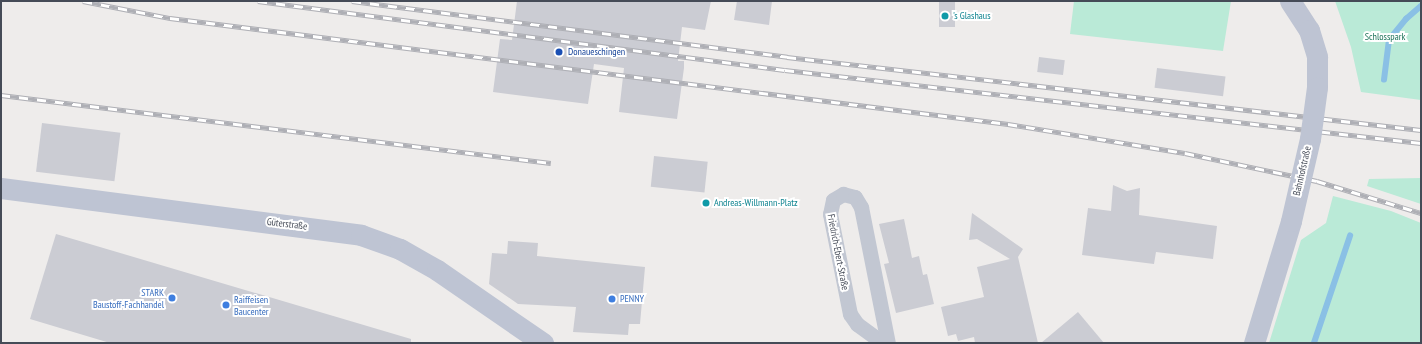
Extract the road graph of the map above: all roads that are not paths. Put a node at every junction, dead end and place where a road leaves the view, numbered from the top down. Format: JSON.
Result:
{"nodes":[{"id":1,"x":1290,"y":1,"type":"edge"},
{"id":2,"x":1,"y":188,"type":"edge"},
{"id":3,"x":543,"y":343,"type":"edge"},
{"id":4,"x":883,"y":343,"type":"edge"},
{"id":5,"x":888,"y":343,"type":"edge"},
{"id":6,"x":1254,"y":343,"type":"edge"}],
"edges":[{"from":1,"to":6,"type":"main road","name":"Bahnhofstraße","bridge":true},
{"from":2,"to":3,"type":"main road","name":"Güterstraße"},
{"from":4,"to":5,"type":"street","name":"Friedrich-Ebert-Straße"}]}
